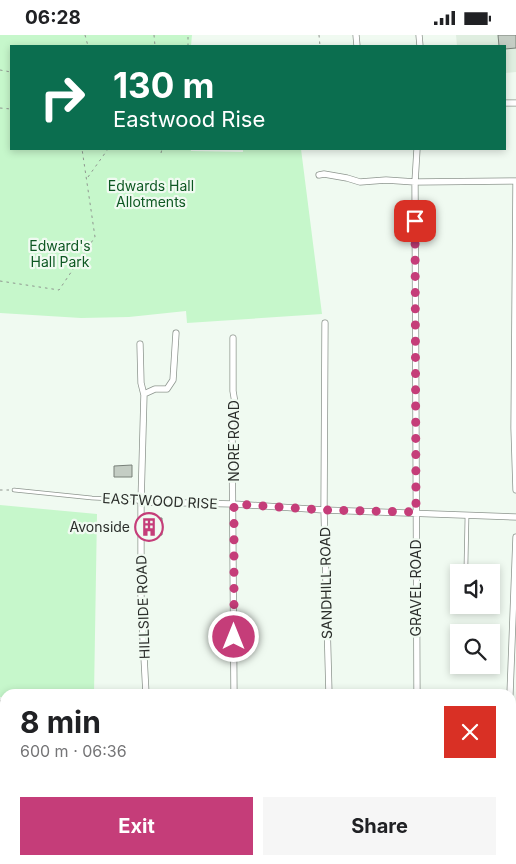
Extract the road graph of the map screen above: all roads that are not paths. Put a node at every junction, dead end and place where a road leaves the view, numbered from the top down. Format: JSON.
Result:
{"nodes":[{"id":1,"x":417,"y":150,"type":"edge"},
{"id":2,"x":319,"y":175,"type":"dead end"},
{"id":3,"x":516,"y":181,"type":"edge"},
{"id":4,"x":415,"y":182,"type":"junction"},
{"id":5,"x":325,"y":323,"type":"dead end"},
{"id":6,"x":176,"y":333,"type":"dead end"},
{"id":7,"x":232,"y":338,"type":"dead end"},
{"id":8,"x":140,"y":344,"type":"dead end"},
{"id":9,"x":515,"y":390,"type":"edge"},
{"id":10,"x":144,"y":395,"type":"junction"},
{"id":11,"x":515,"y":428,"type":"edge"},
{"id":12,"x":14,"y":490,"type":"road end"},
{"id":13,"x":516,"y":490,"type":"edge"},
{"id":14,"x":141,"y":502,"type":"junction"},
{"id":15,"x":234,"y":504,"type":"junction"},
{"id":16,"x":324,"y":510,"type":"junction"},
{"id":17,"x":416,"y":512,"type":"junction"},
{"id":18,"x":467,"y":515,"type":"junction"},
{"id":19,"x":516,"y":517,"type":"edge"},
{"id":20,"x":516,"y":537,"type":"edge"},
{"id":21,"x":466,"y":564,"type":"edge"},
{"id":22,"x":146,"y":689,"type":"edge"},
{"id":23,"x":234,"y":689,"type":"edge"},
{"id":24,"x":329,"y":689,"type":"edge"},
{"id":25,"x":417,"y":689,"type":"edge"},
{"id":26,"x":510,"y":689,"type":"edge"}],
"edges":[{"from":1,"to":4,"type":"street","name":"GRAVEL ROAD"},
{"from":2,"to":4,"type":"street"},
{"from":3,"to":4,"type":"street"},
{"from":3,"to":9,"type":"street"},
{"from":4,"to":17,"type":"street","name":"GRAVEL ROAD"},
{"from":5,"to":16,"type":"street","name":"SANDHILL ROAD"},
{"from":6,"to":10,"type":"street"},
{"from":7,"to":15,"type":"street","name":"NORE ROAD"},
{"from":8,"to":10,"type":"street","name":"HILLSIDE ROAD"},
{"from":9,"to":11,"type":"street"},
{"from":10,"to":14,"type":"street","name":"HILLSIDE ROAD"},
{"from":11,"to":13,"type":"street"},
{"from":12,"to":14,"type":"lane","name":"EASTWOOD RISE"},
{"from":14,"to":15,"type":"street","name":"EASTWOOD RISE"},
{"from":14,"to":22,"type":"street","name":"HILLSIDE ROAD"},
{"from":15,"to":16,"type":"street","name":"EASTWOOD RISE"},
{"from":15,"to":23,"type":"street","name":"NORE ROAD"},
{"from":16,"to":17,"type":"street","name":"EASTWOOD RISE"},
{"from":16,"to":24,"type":"street","name":"SANDHILL ROAD"},
{"from":17,"to":18,"type":"street","name":"EASTWOOD RISE"},
{"from":17,"to":25,"type":"street","name":"GRAVEL ROAD"},
{"from":18,"to":19,"type":"street","name":"EASTWOOD RISE"},
{"from":18,"to":21,"type":"lane"},
{"from":20,"to":26,"type":"street"}]}
